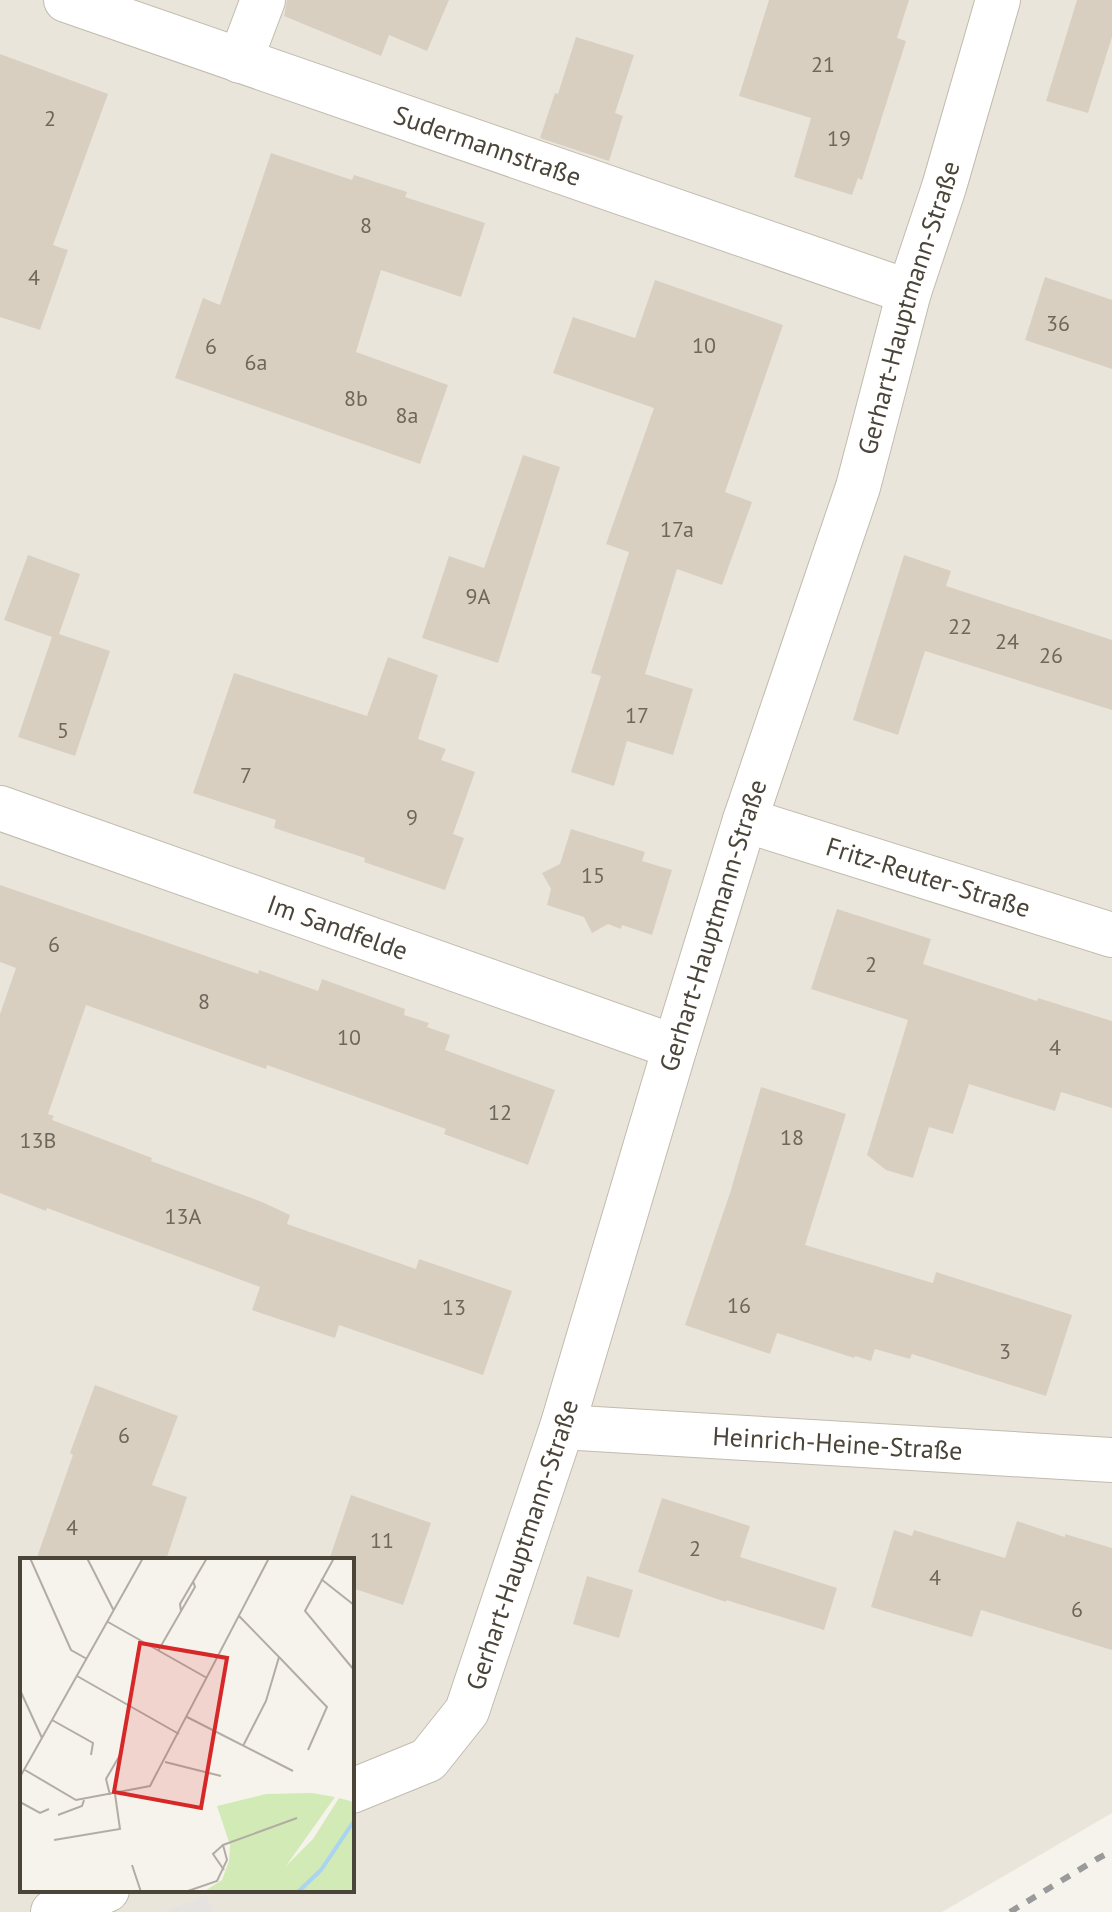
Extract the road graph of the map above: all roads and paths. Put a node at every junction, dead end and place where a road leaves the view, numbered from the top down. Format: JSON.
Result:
{"nodes":[{"id":1,"x":66,"y":0,"type":"edge"},
{"id":2,"x":263,"y":0,"type":"edge"},
{"id":3,"x":998,"y":0,"type":"edge"},
{"id":4,"x":240,"y":61,"type":"junction"},
{"id":5,"x":909,"y":292,"type":"junction"},
{"id":6,"x":0,"y":808,"type":"edge"},
{"id":7,"x":745,"y":820,"type":"junction"},
{"id":8,"x":1112,"y":935,"type":"edge"},
{"id":9,"x":675,"y":1047,"type":"junction"},
{"id":10,"x":562,"y":1427,"type":"junction"},
{"id":11,"x":1112,"y":1460,"type":"edge"},
{"id":12,"x":354,"y":1790,"type":"edge"},
{"id":13,"x":102,"y":1892,"type":"edge"},
{"id":14,"x":53,"y":1912,"type":"edge"}],
"edges":[{"from":1,"to":4,"type":"street","name":"Sudermannstraße"},
{"from":2,"to":4,"type":"street"},
{"from":3,"to":5,"type":"street","name":"Gerhart-Hauptmann-Straße"},
{"from":4,"to":5,"type":"street","name":"Sudermannstraße"},
{"from":5,"to":7,"type":"street","name":"Gerhart-Hauptmann-Straße"},
{"from":6,"to":9,"type":"street","name":"Im Sandfelde"},
{"from":7,"to":8,"type":"street","name":"Fritz-Reuter-Straße"},
{"from":7,"to":9,"type":"street","name":"Gerhart-Hauptmann-Straße"},
{"from":9,"to":10,"type":"street","name":"Gerhart-Hauptmann-Straße"},
{"from":10,"to":11,"type":"street","name":"Heinrich-Heine-Straße"},
{"from":10,"to":12,"type":"street","name":"Gerhart-Hauptmann-Straße"},
{"from":13,"to":14,"type":"street"}]}
